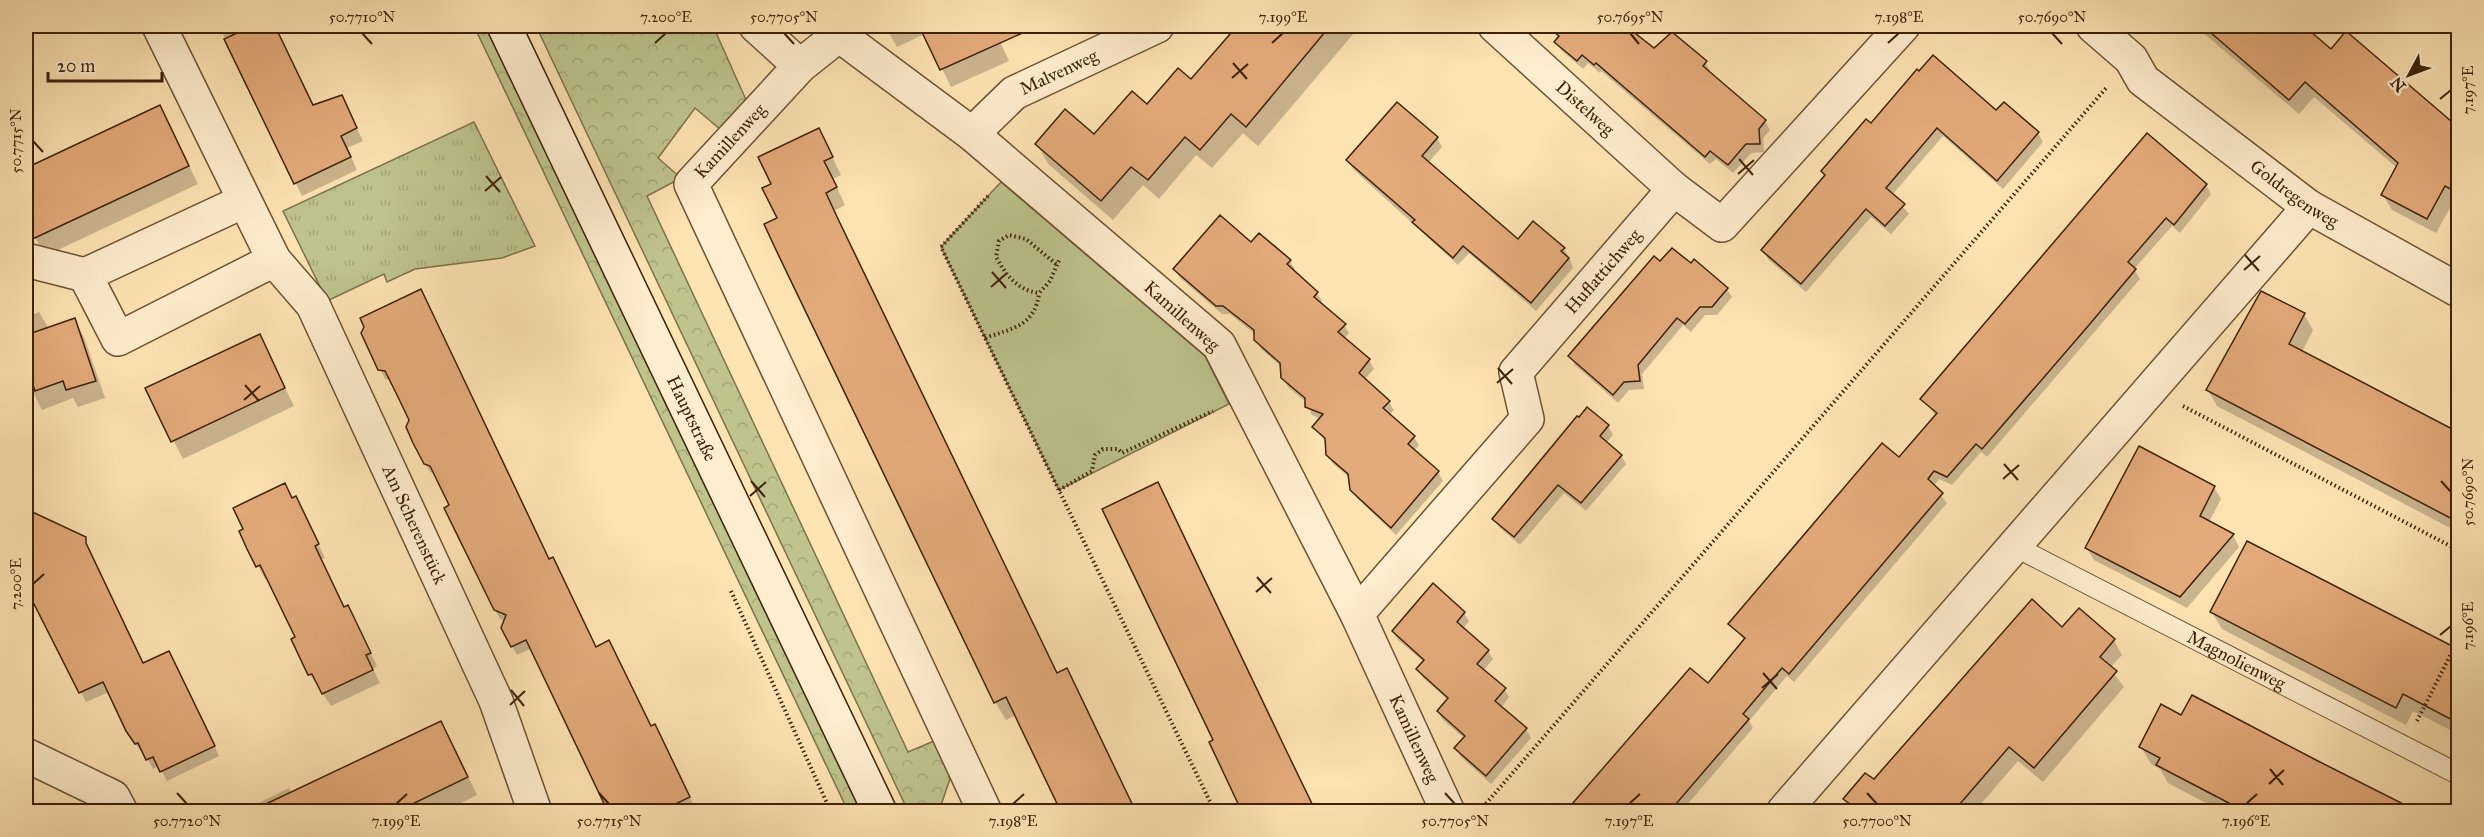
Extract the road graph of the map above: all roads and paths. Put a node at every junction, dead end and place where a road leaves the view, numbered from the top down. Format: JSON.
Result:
{"nodes":[{"id":1,"x":159,"y":26,"type":"edge"},
{"id":2,"x":504,"y":26,"type":"edge"},
{"id":3,"x":756,"y":26,"type":"edge"},
{"id":4,"x":1157,"y":26,"type":"edge"},
{"id":5,"x":1496,"y":26,"type":"edge"},
{"id":6,"x":1903,"y":26,"type":"edge"},
{"id":7,"x":2093,"y":26,"type":"edge"},
{"id":8,"x":800,"y":66,"type":"junction"},
{"id":9,"x":2137,"y":70,"type":"junction"},
{"id":10,"x":972,"y":134,"type":"junction"},
{"id":11,"x":1012,"y":169,"type":"junction"},
{"id":12,"x":1674,"y":189,"type":"junction"},
{"id":13,"x":244,"y":201,"type":"junction"},
{"id":14,"x":2309,"y":207,"type":"junction"},
{"id":15,"x":1085,"y":231,"type":"junction"},
{"id":16,"x":26,"y":260,"type":"edge"},
{"id":17,"x":274,"y":260,"type":"junction"},
{"id":18,"x":1056,"y":264,"type":"junction"},
{"id":19,"x":86,"y":275,"type":"junction"},
{"id":20,"x":2458,"y":290,"type":"edge"},
{"id":21,"x":1039,"y":292,"type":"junction"},
{"id":22,"x":985,"y":338,"type":"junction"},
{"id":23,"x":2151,"y":389,"type":"junction"},
{"id":24,"x":1246,"y":396,"type":"junction"},
{"id":25,"x":1059,"y":490,"type":"junction"},
{"id":26,"x":2014,"y":546,"type":"junction"},
{"id":27,"x":2458,"y":550,"type":"edge"},
{"id":28,"x":1357,"y":614,"type":"junction"},
{"id":29,"x":2458,"y":640,"type":"edge"},
{"id":30,"x":2405,"y":746,"type":"junction"},
{"id":31,"x":26,"y":755,"type":"edge"},
{"id":32,"x":2458,"y":774,"type":"edge"},
{"id":33,"x":526,"y":808,"type":"edge"},
{"id":34,"x":121,"y":812,"type":"edge"},
{"id":35,"x":880,"y":812,"type":"edge"},
{"id":36,"x":985,"y":812,"type":"edge"},
{"id":37,"x":1215,"y":812,"type":"edge"},
{"id":38,"x":1448,"y":812,"type":"edge"},
{"id":39,"x":1478,"y":812,"type":"edge"},
{"id":40,"x":1784,"y":812,"type":"edge"}],
"edges":[{"from":1,"to":13,"type":"street","name":"Am Scherenstück"},
{"from":2,"to":35,"type":"street","name":"Hauptstraße"},
{"from":3,"to":8,"type":"street"},
{"from":4,"to":10,"type":"street","name":"Malvenweg"},
{"from":5,"to":12,"type":"street","name":"Distelweg"},
{"from":6,"to":12,"type":"street"},
{"from":7,"to":9,"type":"street"},
{"from":8,"to":10,"type":"street","name":"Kamillenweg"},
{"from":8,"to":36,"type":"street","name":"Kamillenweg"},
{"from":9,"to":14,"type":"street","name":"Goldregenweg"},
{"from":9,"to":39,"type":"path"},
{"from":10,"to":11,"type":"street","name":"Kamillenweg"},
{"from":11,"to":15,"type":"street","name":"Kamillenweg"},
{"from":11,"to":22,"type":"path"},
{"from":12,"to":28,"type":"street","name":"Huflattichweg"},
{"from":13,"to":17,"type":"street","name":"Am Scherenstück"},
{"from":13,"to":19,"type":"street"},
{"from":14,"to":20,"type":"street","name":"Goldregenweg"},
{"from":14,"to":23,"type":"street"},
{"from":15,"to":18,"type":"path"},
{"from":15,"to":24,"type":"street","name":"Kamillenweg"},
{"from":16,"to":19,"type":"street"},
{"from":17,"to":19,"type":"street"},
{"from":17,"to":33,"type":"street","name":"Am Scherenstück"},
{"from":18,"to":21,"type":"path"},
{"from":18,"to":21,"type":"path"},
{"from":21,"to":22,"type":"path"},
{"from":22,"to":25,"type":"path"},
{"from":23,"to":26,"type":"street"},
{"from":23,"to":27,"type":"path"},
{"from":24,"to":25,"type":"path"},
{"from":24,"to":28,"type":"street","name":"Kamillenweg"},
{"from":25,"to":37,"type":"path"},
{"from":26,"to":30,"type":"lane","name":"Magnolienweg"},
{"from":26,"to":40,"type":"street"},
{"from":28,"to":38,"type":"street","name":"Kamillenweg"},
{"from":29,"to":30,"type":"path"},
{"from":30,"to":32,"type":"lane","name":"Magnolienweg"},
{"from":31,"to":34,"type":"street"}]}
